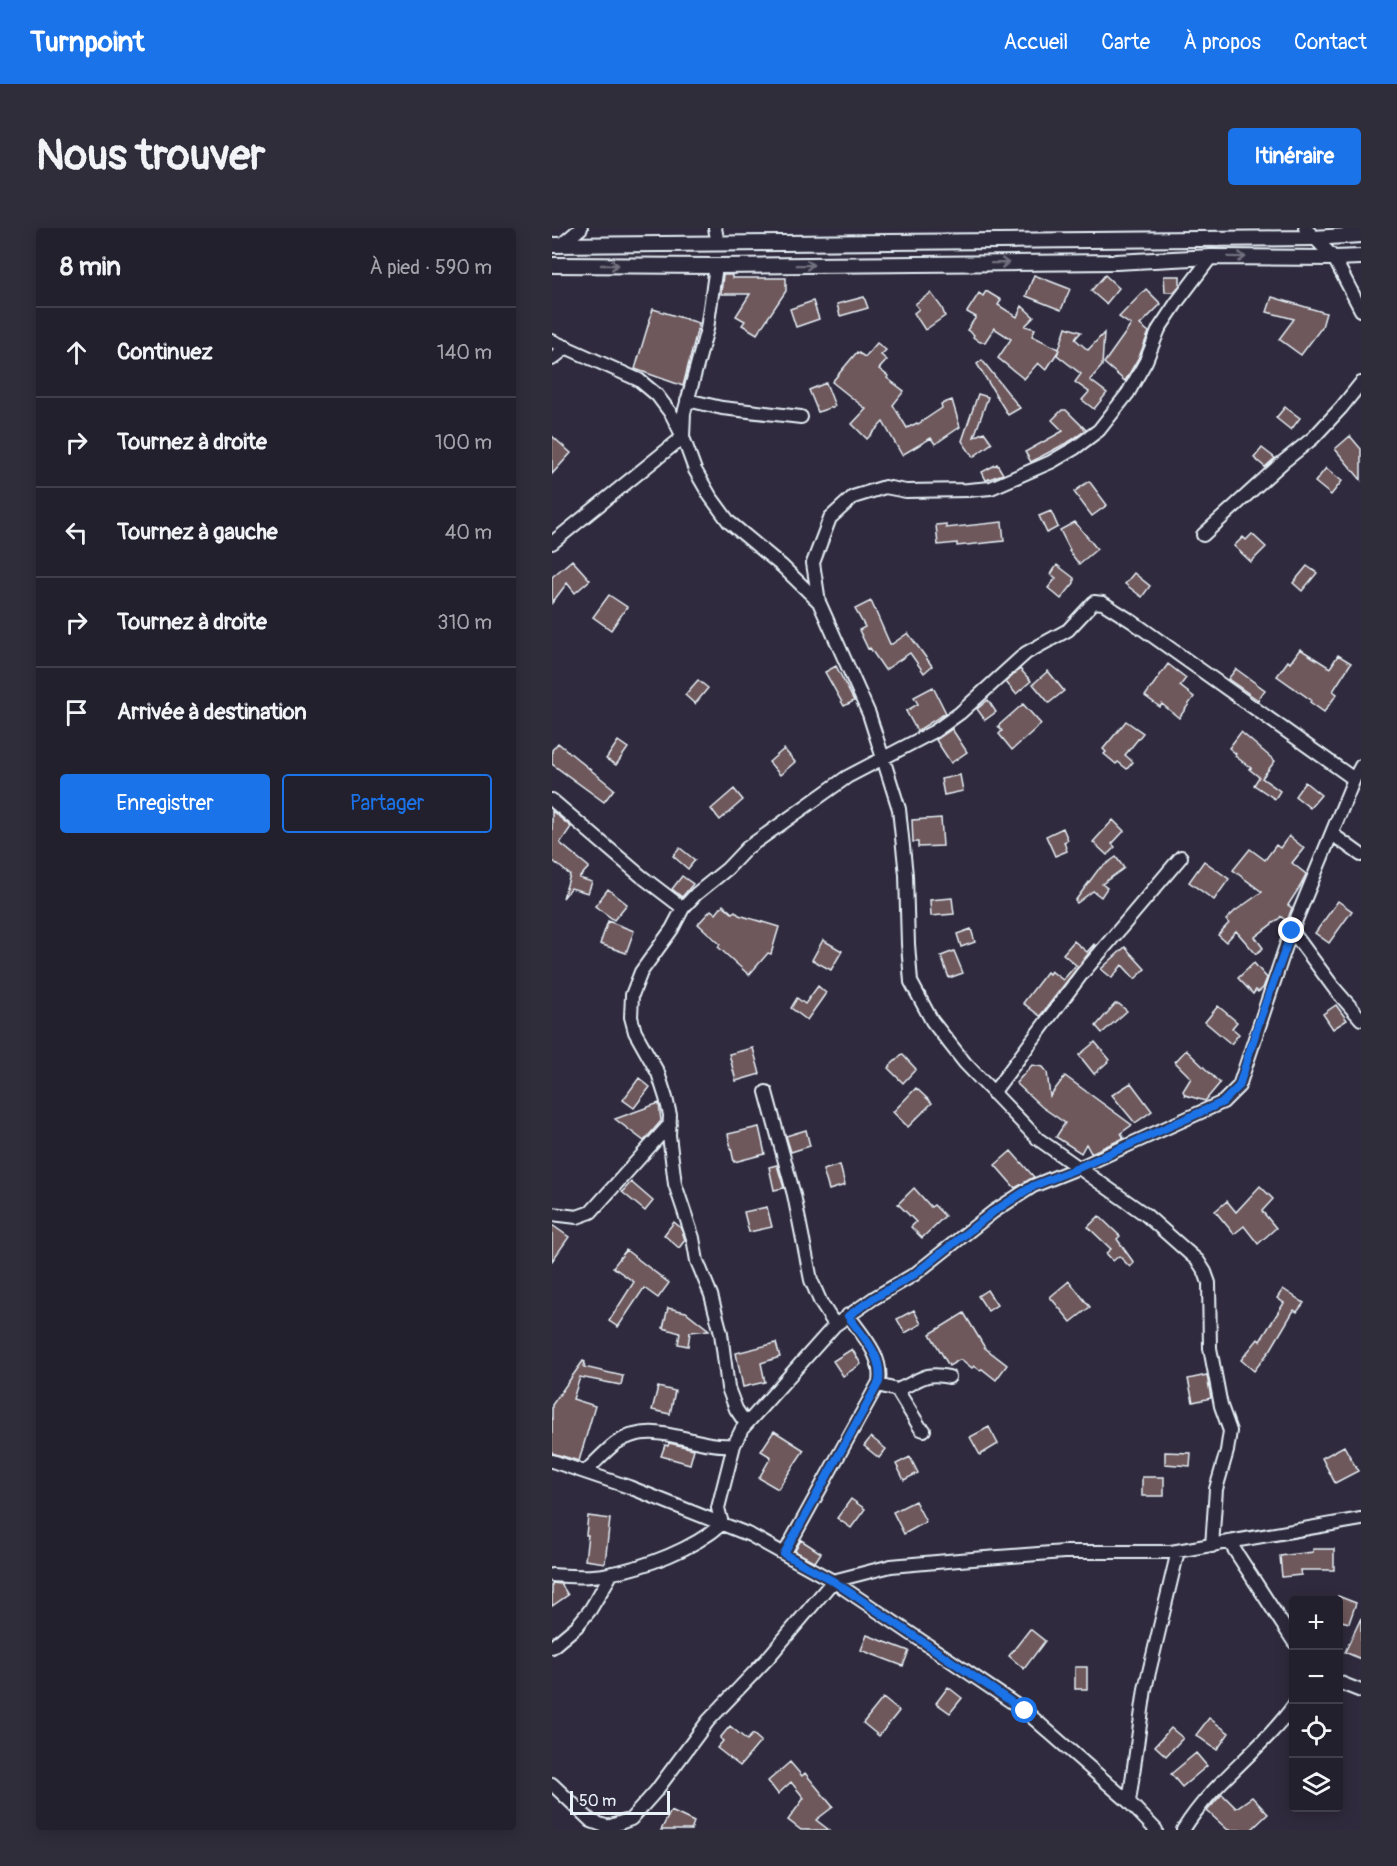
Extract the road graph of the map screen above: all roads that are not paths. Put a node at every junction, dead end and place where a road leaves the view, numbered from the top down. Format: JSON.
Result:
{"nodes":[{"id":1,"x":581,"y":228,"type":"edge"},
{"id":2,"x":715,"y":228,"type":"edge"},
{"id":3,"x":1309,"y":233,"type":"edge"},
{"id":4,"x":1361,"y":235,"type":"edge"},
{"id":5,"x":718,"y":244,"type":"junction"},
{"id":6,"x":557,"y":245,"type":"edge"},
{"id":7,"x":1211,"y":257,"type":"junction"},
{"id":8,"x":1361,"y":257,"type":"edge"},
{"id":9,"x":1334,"y":258,"type":"junction"},
{"id":10,"x":552,"y":265,"type":"edge"},
{"id":11,"x":716,"y":266,"type":"junction"},
{"id":12,"x":1361,"y":310,"type":"edge"},
{"id":13,"x":552,"y":341,"type":"edge"},
{"id":14,"x":567,"y":348,"type":"junction"},
{"id":15,"x":552,"y":359,"type":"edge"},
{"id":16,"x":1361,"y":383,"type":"edge"},
{"id":17,"x":687,"y":400,"type":"junction"},
{"id":18,"x":801,"y":417,"type":"dead end"},
{"id":19,"x":684,"y":437,"type":"junction"},
{"id":20,"x":1203,"y":535,"type":"dead end"},
{"id":21,"x":552,"y":543,"type":"edge"},
{"id":22,"x":819,"y":602,"type":"junction"},
{"id":23,"x":882,"y":760,"type":"junction"},
{"id":24,"x":1361,"y":766,"type":"edge"},
{"id":25,"x":1354,"y":779,"type":"junction"},
{"id":26,"x":552,"y":800,"type":"edge"},
{"id":27,"x":1332,"y":834,"type":"junction"},
{"id":28,"x":1361,"y":855,"type":"edge"},
{"id":29,"x":1181,"y":857,"type":"dead end"},
{"id":30,"x":683,"y":908,"type":"junction"},
{"id":31,"x":1292,"y":931,"type":"junction"},
{"id":32,"x":1361,"y":1019,"type":"edge"},
{"id":33,"x":766,"y":1092,"type":"dead end"},
{"id":34,"x":993,"y":1093,"type":"junction"},
{"id":35,"x":669,"y":1124,"type":"junction"},
{"id":36,"x":1078,"y":1168,"type":"junction"},
{"id":37,"x":552,"y":1214,"type":"edge"},
{"id":38,"x":848,"y":1316,"type":"junction"},
{"id":39,"x":835,"y":1325,"type":"junction"},
{"id":40,"x":949,"y":1377,"type":"dead end"},
{"id":41,"x":878,"y":1384,"type":"junction"},
{"id":42,"x":897,"y":1390,"type":"junction"},
{"id":43,"x":746,"y":1424,"type":"junction"},
{"id":44,"x":924,"y":1431,"type":"dead end"},
{"id":45,"x":734,"y":1445,"type":"junction"},
{"id":46,"x":552,"y":1461,"type":"edge"},
{"id":47,"x":585,"y":1472,"type":"junction"},
{"id":48,"x":1361,"y":1519,"type":"edge"},
{"id":49,"x":722,"y":1524,"type":"junction"},
{"id":50,"x":1230,"y":1543,"type":"junction"},
{"id":51,"x":1212,"y":1546,"type":"junction"},
{"id":52,"x":1178,"y":1551,"type":"junction"},
{"id":53,"x":784,"y":1554,"type":"junction"},
{"id":54,"x":612,"y":1573,"type":"junction"},
{"id":55,"x":552,"y":1575,"type":"edge"},
{"id":56,"x":833,"y":1581,"type":"junction"},
{"id":57,"x":1289,"y":1636,"type":"edge"},
{"id":58,"x":552,"y":1647,"type":"edge"},
{"id":59,"x":1343,"y":1684,"type":"edge"},
{"id":60,"x":1361,"y":1691,"type":"edge"},
{"id":61,"x":1289,"y":1711,"type":"edge"},
{"id":62,"x":552,"y":1784,"type":"edge"},
{"id":63,"x":1129,"y":1803,"type":"junction"},
{"id":64,"x":1156,"y":1830,"type":"edge"},
{"id":65,"x":1182,"y":1830,"type":"edge"}],
"edges":[{"from":1,"to":6,"type":"street"},
{"from":2,"to":5,"type":"street"},
{"from":3,"to":4,"type":"street"},
{"from":3,"to":5,"type":"street"},
{"from":3,"to":9,"type":"street"},
{"from":5,"to":6,"type":"street"},
{"from":7,"to":9,"type":"street","one_way":true},
{"from":11,"to":7,"type":"street","one_way":true},
{"from":7,"to":22,"type":"street"},
{"from":8,"to":9,"type":"street"},
{"from":9,"to":12,"type":"street"},
{"from":10,"to":11,"type":"street","one_way":true},
{"from":11,"to":17,"type":"street"},
{"from":13,"to":14,"type":"street"},
{"from":14,"to":15,"type":"street"},
{"from":14,"to":19,"type":"street"},
{"from":16,"to":20,"type":"street"},
{"from":17,"to":18,"type":"street"},
{"from":17,"to":19,"type":"street"},
{"from":19,"to":21,"type":"street"},
{"from":19,"to":22,"type":"street"},
{"from":22,"to":23,"type":"street"},
{"from":23,"to":25,"type":"street"},
{"from":23,"to":30,"type":"street"},
{"from":23,"to":34,"type":"street"},
{"from":24,"to":25,"type":"street"},
{"from":25,"to":27,"type":"street"},
{"from":26,"to":30,"type":"street"},
{"from":27,"to":28,"type":"street"},
{"from":27,"to":31,"type":"street"},
{"from":29,"to":34,"type":"street"},
{"from":30,"to":35,"type":"street"},
{"from":31,"to":32,"type":"street"},
{"from":31,"to":36,"type":"street"},
{"from":33,"to":39,"type":"street"},
{"from":34,"to":36,"type":"street"},
{"from":35,"to":37,"type":"street"},
{"from":35,"to":43,"type":"street"},
{"from":36,"to":38,"type":"street"},
{"from":36,"to":51,"type":"street"},
{"from":38,"to":39,"type":"street"},
{"from":38,"to":41,"type":"street"},
{"from":39,"to":43,"type":"street"},
{"from":40,"to":42,"type":"street"},
{"from":41,"to":42,"type":"street"},
{"from":41,"to":53,"type":"street"},
{"from":42,"to":44,"type":"street"},
{"from":43,"to":45,"type":"street"},
{"from":45,"to":47,"type":"street"},
{"from":45,"to":49,"type":"street"},
{"from":46,"to":47,"type":"street"},
{"from":47,"to":49,"type":"street"},
{"from":48,"to":50,"type":"street"},
{"from":49,"to":53,"type":"street"},
{"from":49,"to":54,"type":"street"},
{"from":50,"to":51,"type":"street"},
{"from":50,"to":57,"type":"street"},
{"from":51,"to":52,"type":"street"},
{"from":52,"to":56,"type":"street"},
{"from":52,"to":63,"type":"street"},
{"from":53,"to":56,"type":"street"},
{"from":54,"to":55,"type":"street"},
{"from":54,"to":58,"type":"street"},
{"from":56,"to":62,"type":"street"},
{"from":56,"to":63,"type":"street"},
{"from":59,"to":60,"type":"street"},
{"from":61,"to":65,"type":"street"},
{"from":63,"to":64,"type":"street"}]}
